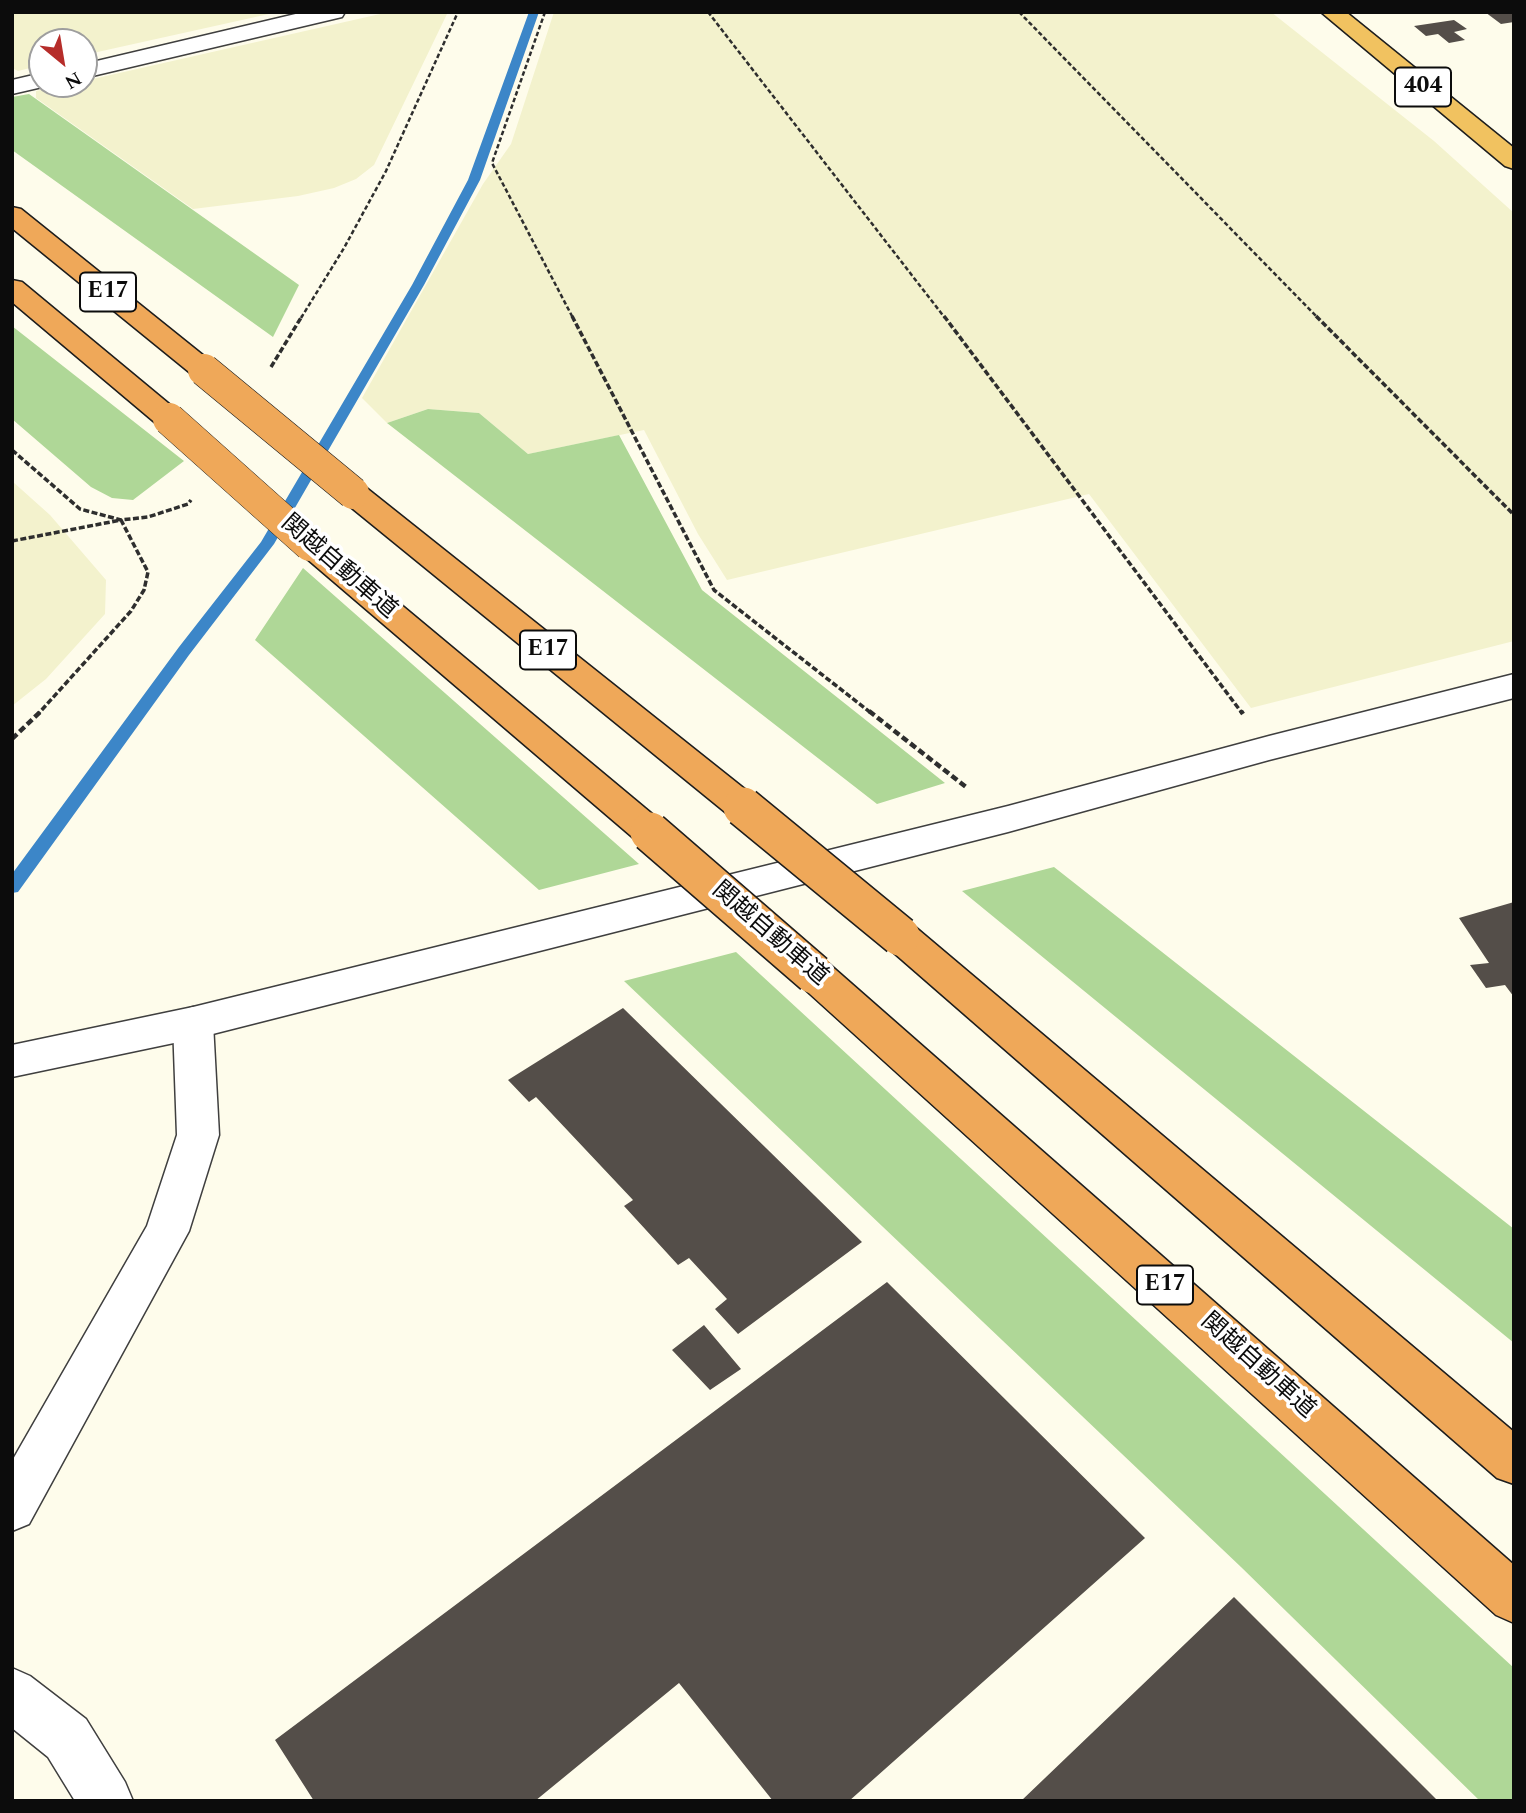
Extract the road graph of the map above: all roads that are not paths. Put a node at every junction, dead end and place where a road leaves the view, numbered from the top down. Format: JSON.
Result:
{"nodes":[{"id":1,"x":334,"y":12,"type":"edge"},
{"id":2,"x":1332,"y":12,"type":"edge"},
{"id":3,"x":98,"y":68,"type":"edge"},
{"id":4,"x":1514,"y":161,"type":"edge"},
{"id":5,"x":12,"y":215,"type":"edge"},
{"id":6,"x":12,"y":288,"type":"edge"},
{"id":7,"x":1514,"y":686,"type":"edge"},
{"id":8,"x":193,"y":1023,"type":"junction"},
{"id":9,"x":12,"y":1060,"type":"edge"},
{"id":10,"x":1514,"y":1462,"type":"edge"},
{"id":11,"x":12,"y":1508,"type":"edge"},
{"id":12,"x":1514,"y":1598,"type":"edge"},
{"id":13,"x":12,"y":1694,"type":"edge"},
{"id":14,"x":106,"y":1801,"type":"edge"}],
"edges":[{"from":1,"to":3,"type":"street"},
{"from":2,"to":4,"type":"highway","number":"404"},
{"from":5,"to":10,"type":"highway","number":"E17","bridge":true},
{"from":6,"to":12,"type":"highway","name":"関越自動車道","number":"E17","bridge":true},
{"from":7,"to":8,"type":"street"},
{"from":8,"to":9,"type":"street"},
{"from":8,"to":11,"type":"street"},
{"from":13,"to":14,"type":"street"}]}
